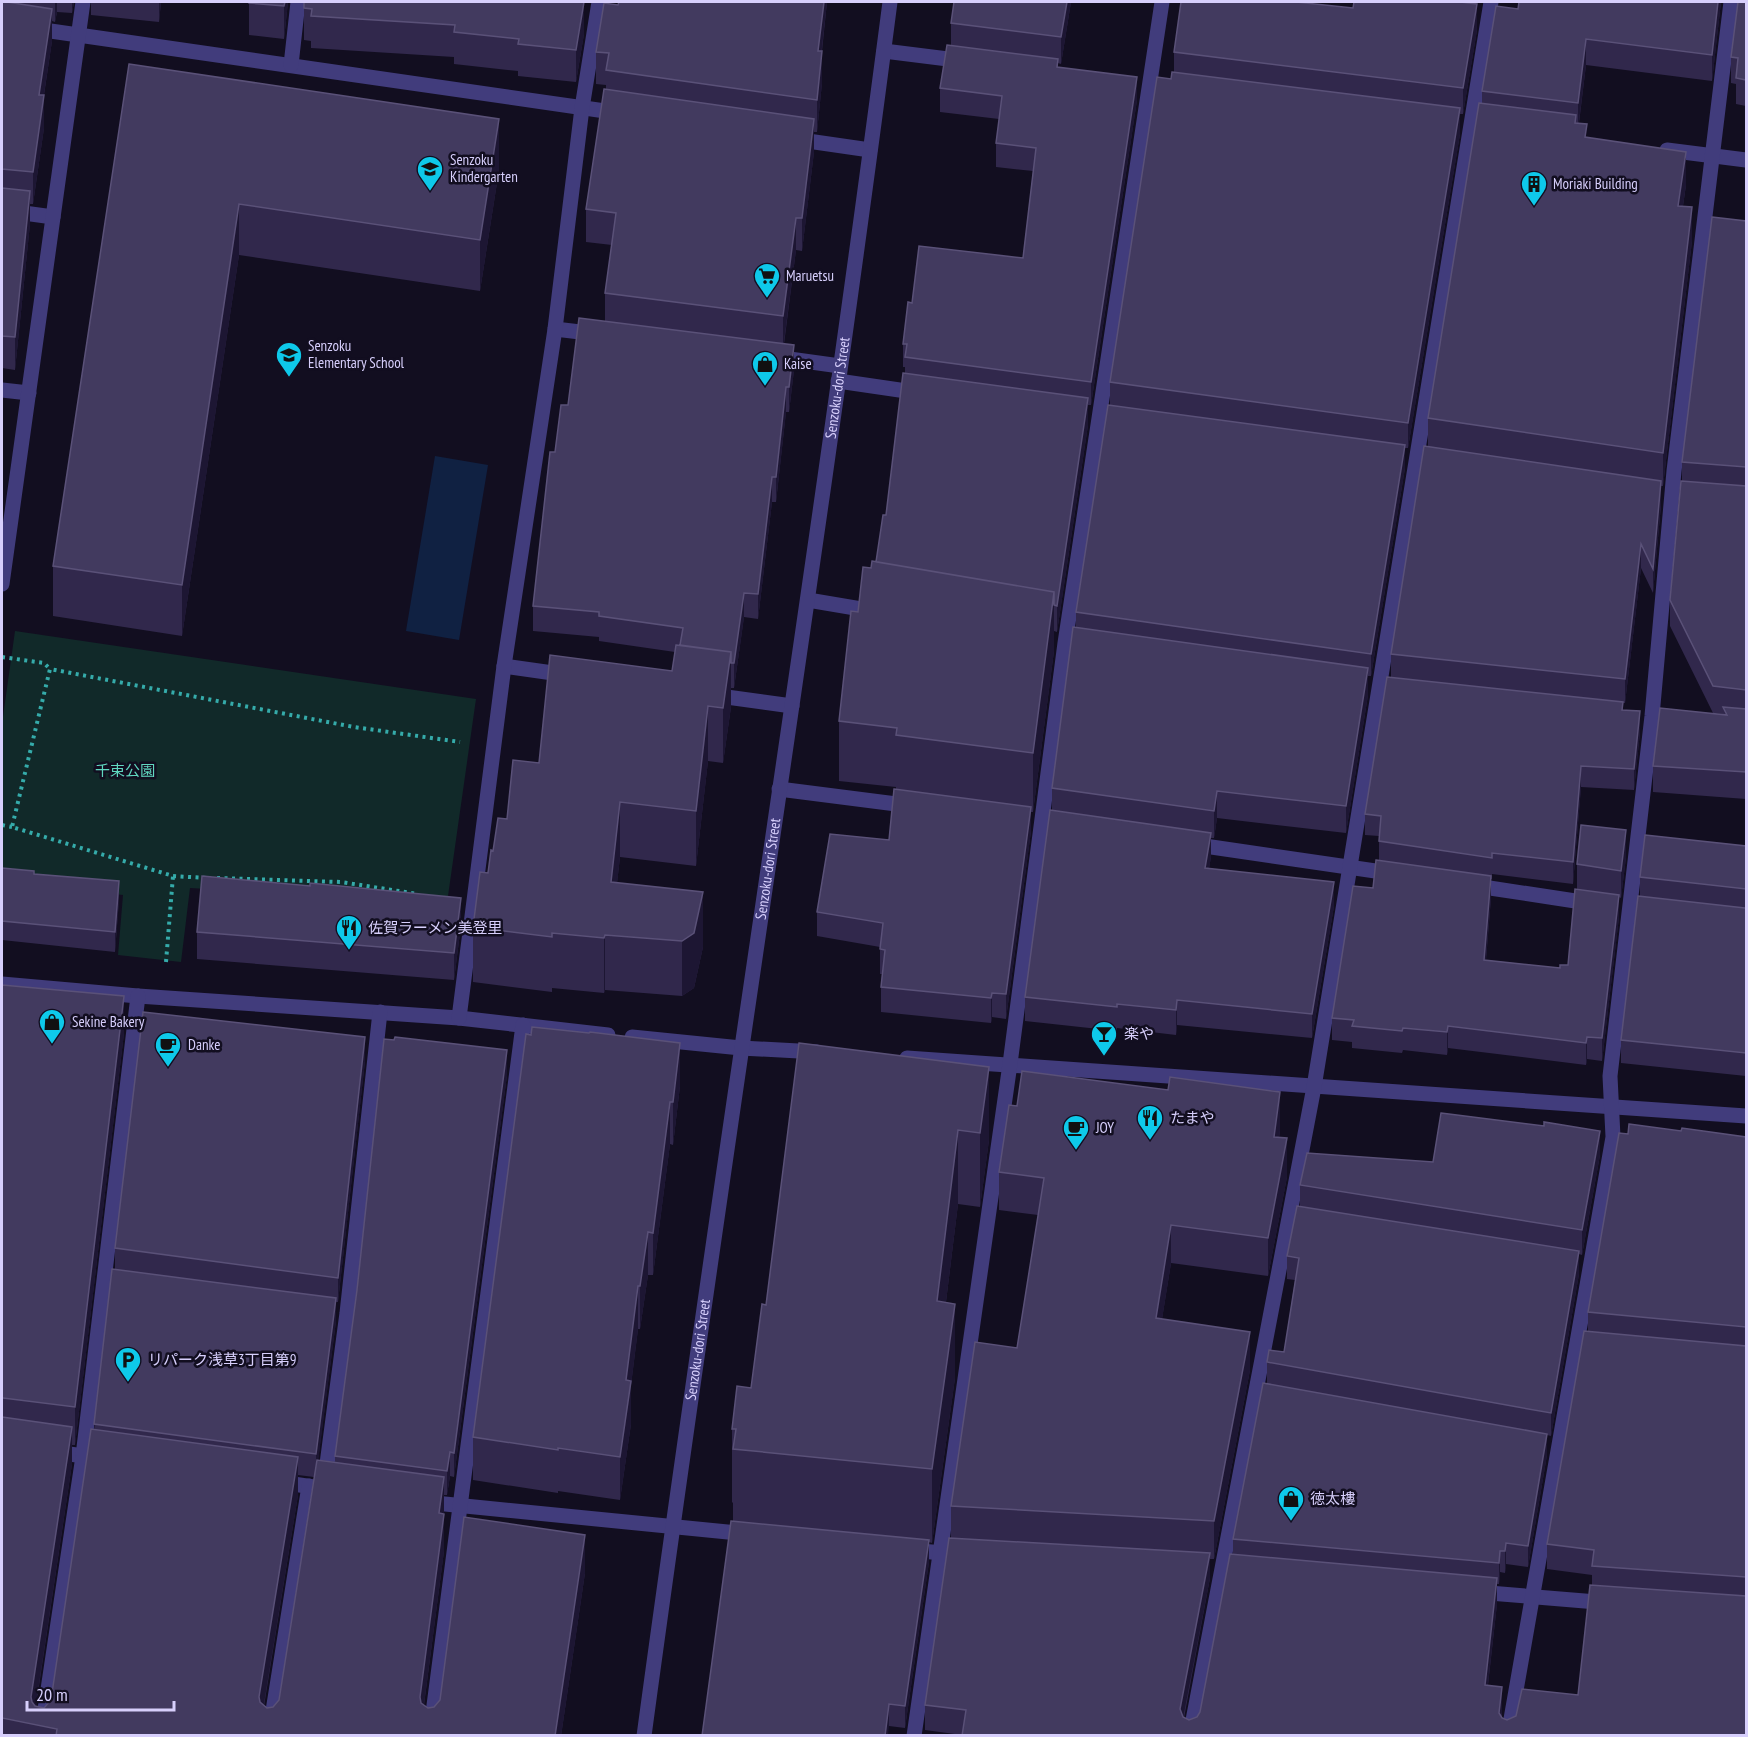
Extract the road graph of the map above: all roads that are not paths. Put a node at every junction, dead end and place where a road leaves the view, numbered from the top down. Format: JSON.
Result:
{"nodes":[{"id":1,"x":83,"y":2,"type":"edge"},
{"id":2,"x":298,"y":2,"type":"edge"},
{"id":3,"x":599,"y":2,"type":"edge"},
{"id":4,"x":890,"y":2,"type":"edge"},
{"id":5,"x":1162,"y":2,"type":"edge"},
{"id":6,"x":1491,"y":2,"type":"edge"},
{"id":7,"x":1731,"y":2,"type":"edge"},
{"id":8,"x":2,"y":24,"type":"edge"},
{"id":9,"x":78,"y":35,"type":"junction"},
{"id":10,"x":884,"y":51,"type":"junction"},
{"id":11,"x":974,"y":63,"type":"edge"},
{"id":12,"x":291,"y":65,"type":"junction"},
{"id":13,"x":582,"y":108,"type":"junction"},
{"id":14,"x":629,"y":115,"type":"edge"},
{"id":15,"x":1453,"y":123,"type":"edge"},
{"id":16,"x":1476,"y":126,"type":"junction"},
{"id":17,"x":780,"y":136,"type":"edge"},
{"id":18,"x":1646,"y":147,"type":"edge"},
{"id":19,"x":870,"y":150,"type":"junction"},
{"id":20,"x":1713,"y":155,"type":"junction"},
{"id":21,"x":1746,"y":160,"type":"edge"},
{"id":22,"x":2,"y":210,"type":"edge"},
{"id":23,"x":53,"y":217,"type":"junction"},
{"id":24,"x":555,"y":329,"type":"junction"},
{"id":25,"x":612,"y":336,"type":"edge"},
{"id":26,"x":761,"y":356,"type":"edge"},
{"id":27,"x":839,"y":374,"type":"junction"},
{"id":28,"x":2,"y":390,"type":"edge"},
{"id":29,"x":29,"y":393,"type":"junction"},
{"id":30,"x":934,"y":394,"type":"edge"},
{"id":31,"x":2,"y":584,"type":"edge"},
{"id":32,"x":808,"y":600,"type":"junction"},
{"id":33,"x":894,"y":614,"type":"edge"},
{"id":34,"x":504,"y":666,"type":"junction"},
{"id":35,"x":580,"y":677,"type":"edge"},
{"id":36,"x":697,"y":693,"type":"edge"},
{"id":37,"x":792,"y":706,"type":"junction"},
{"id":38,"x":779,"y":789,"type":"junction"},
{"id":39,"x":926,"y":808,"type":"edge"},
{"id":40,"x":1170,"y":842,"type":"edge"},
{"id":41,"x":1348,"y":867,"type":"junction"},
{"id":42,"x":1407,"y":876,"type":"edge"},
{"id":43,"x":1454,"y":883,"type":"edge"},
{"id":44,"x":1618,"y":907,"type":"junction"},
{"id":45,"x":1648,"y":911,"type":"edge"},
{"id":46,"x":2,"y":984,"type":"edge"},
{"id":47,"x":138,"y":996,"type":"junction"},
{"id":48,"x":380,"y":1012,"type":"junction"},
{"id":49,"x":459,"y":1018,"type":"junction"},
{"id":50,"x":523,"y":1025,"type":"junction"},
{"id":51,"x":741,"y":1048,"type":"junction"},
{"id":52,"x":828,"y":1053,"type":"edge"},
{"id":53,"x":896,"y":1057,"type":"edge"},
{"id":54,"x":1010,"y":1064,"type":"junction"},
{"id":55,"x":1314,"y":1087,"type":"junction"},
{"id":56,"x":1611,"y":1107,"type":"junction"},
{"id":57,"x":1746,"y":1116,"type":"edge"},
{"id":58,"x":36,"y":1450,"type":"edge"},
{"id":59,"x":83,"y":1456,"type":"junction"},
{"id":60,"x":122,"y":1461,"type":"edge"},
{"id":61,"x":262,"y":1480,"type":"edge"},
{"id":62,"x":316,"y":1487,"type":"junction"},
{"id":63,"x":346,"y":1492,"type":"edge"},
{"id":64,"x":415,"y":1501,"type":"edge"},
{"id":65,"x":461,"y":1507,"type":"junction"},
{"id":66,"x":672,"y":1527,"type":"junction"},
{"id":67,"x":767,"y":1536,"type":"edge"},
{"id":68,"x":893,"y":1549,"type":"edge"},
{"id":69,"x":939,"y":1554,"type":"junction"},
{"id":70,"x":986,"y":1556,"type":"edge"},
{"id":71,"x":1462,"y":1591,"type":"edge"},
{"id":72,"x":1532,"y":1597,"type":"junction"},
{"id":73,"x":1627,"y":1604,"type":"edge"},
{"id":74,"x":42,"y":1736,"type":"edge"},
{"id":75,"x":269,"y":1736,"type":"edge"},
{"id":76,"x":430,"y":1736,"type":"edge"},
{"id":77,"x":644,"y":1736,"type":"edge"},
{"id":78,"x":914,"y":1736,"type":"edge"},
{"id":79,"x":1190,"y":1736,"type":"edge"},
{"id":80,"x":1508,"y":1736,"type":"edge"}],
"edges":[{"from":1,"to":9,"type":"street"},
{"from":2,"to":12,"type":"street"},
{"from":3,"to":13,"type":"street"},
{"from":4,"to":10,"type":"street","name":"Senzoku-dori Street"},
{"from":5,"to":54,"type":"street"},
{"from":6,"to":16,"type":"street"},
{"from":7,"to":20,"type":"street"},
{"from":8,"to":9,"type":"street"},
{"from":9,"to":12,"type":"street"},
{"from":9,"to":23,"type":"street"},
{"from":10,"to":11,"type":"street"},
{"from":10,"to":19,"type":"street","name":"Senzoku-dori Street"},
{"from":12,"to":13,"type":"street"},
{"from":13,"to":14,"type":"street"},
{"from":13,"to":24,"type":"street"},
{"from":15,"to":16,"type":"street"},
{"from":16,"to":41,"type":"street"},
{"from":17,"to":19,"type":"street"},
{"from":18,"to":20,"type":"street"},
{"from":19,"to":27,"type":"street","name":"Senzoku-dori Street"},
{"from":20,"to":21,"type":"street"},
{"from":20,"to":44,"type":"street"},
{"from":22,"to":23,"type":"street"},
{"from":23,"to":29,"type":"street"},
{"from":24,"to":25,"type":"street"},
{"from":24,"to":34,"type":"street"},
{"from":26,"to":27,"type":"street"},
{"from":27,"to":30,"type":"street"},
{"from":27,"to":32,"type":"street","name":"Senzoku-dori Street"},
{"from":28,"to":29,"type":"street"},
{"from":29,"to":31,"type":"street"},
{"from":32,"to":33,"type":"street"},
{"from":32,"to":37,"type":"street","name":"Senzoku-dori Street"},
{"from":34,"to":35,"type":"street"},
{"from":34,"to":49,"type":"street"},
{"from":36,"to":37,"type":"street"},
{"from":37,"to":38,"type":"street","name":"Senzoku-dori Street"},
{"from":38,"to":39,"type":"street"},
{"from":38,"to":51,"type":"street","name":"Senzoku-dori Street"},
{"from":40,"to":41,"type":"street"},
{"from":41,"to":42,"type":"street"},
{"from":41,"to":55,"type":"street"},
{"from":43,"to":44,"type":"street"},
{"from":44,"to":45,"type":"street"},
{"from":44,"to":56,"type":"street"},
{"from":46,"to":47,"type":"street"},
{"from":47,"to":48,"type":"street"},
{"from":47,"to":59,"type":"street"},
{"from":48,"to":49,"type":"street"},
{"from":48,"to":62,"type":"street"},
{"from":49,"to":50,"type":"street"},
{"from":50,"to":51,"type":"street"},
{"from":50,"to":65,"type":"street"},
{"from":51,"to":52,"type":"street"},
{"from":51,"to":66,"type":"street","name":"Senzoku-dori Street"},
{"from":53,"to":54,"type":"street"},
{"from":54,"to":55,"type":"street"},
{"from":54,"to":69,"type":"street"},
{"from":55,"to":56,"type":"street"},
{"from":55,"to":79,"type":"street"},
{"from":56,"to":57,"type":"street"},
{"from":56,"to":72,"type":"street"},
{"from":58,"to":59,"type":"street"},
{"from":59,"to":60,"type":"street"},
{"from":59,"to":74,"type":"street"},
{"from":61,"to":62,"type":"street"},
{"from":62,"to":63,"type":"street"},
{"from":62,"to":75,"type":"street"},
{"from":64,"to":65,"type":"street"},
{"from":65,"to":66,"type":"street"},
{"from":65,"to":76,"type":"street"},
{"from":66,"to":67,"type":"street"},
{"from":66,"to":77,"type":"street","name":"Senzoku-dori Street"},
{"from":68,"to":69,"type":"street"},
{"from":69,"to":70,"type":"street"},
{"from":69,"to":78,"type":"street"},
{"from":71,"to":72,"type":"street"},
{"from":72,"to":73,"type":"street"},
{"from":72,"to":80,"type":"street"}]}
